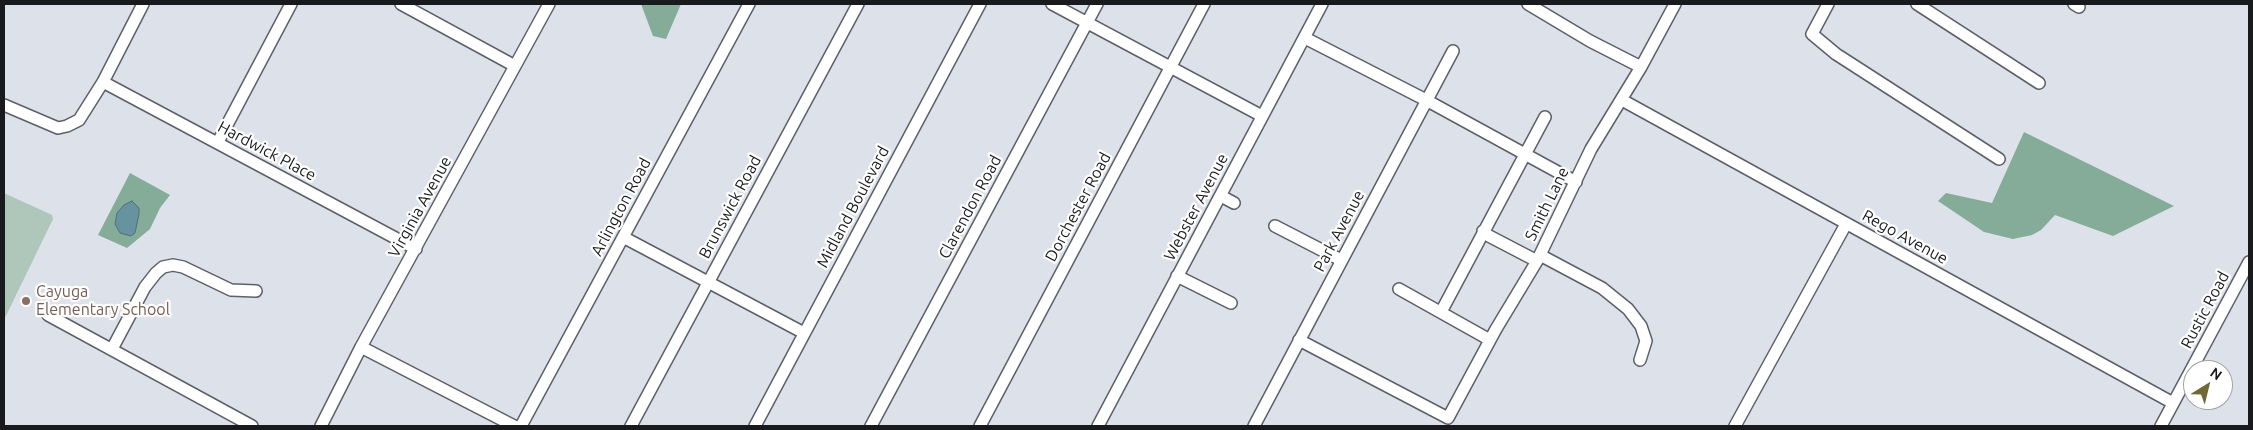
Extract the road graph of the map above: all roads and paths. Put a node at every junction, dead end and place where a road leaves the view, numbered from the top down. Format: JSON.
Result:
{"nodes":[{"id":1,"x":143,"y":4,"type":"edge"},
{"id":2,"x":291,"y":4,"type":"edge"},
{"id":3,"x":401,"y":4,"type":"edge"},
{"id":4,"x":549,"y":4,"type":"edge"},
{"id":5,"x":749,"y":4,"type":"edge"},
{"id":6,"x":858,"y":4,"type":"edge"},
{"id":7,"x":980,"y":4,"type":"edge"},
{"id":8,"x":1052,"y":4,"type":"edge"},
{"id":9,"x":1097,"y":4,"type":"edge"},
{"id":10,"x":1204,"y":4,"type":"edge"},
{"id":11,"x":1322,"y":4,"type":"edge"},
{"id":12,"x":1528,"y":4,"type":"edge"},
{"id":13,"x":1675,"y":4,"type":"edge"},
{"id":14,"x":1828,"y":4,"type":"edge"},
{"id":15,"x":1917,"y":4,"type":"edge"},
{"id":16,"x":1087,"y":23,"type":"junction"},
{"id":17,"x":1305,"y":38,"type":"junction"},
{"id":18,"x":1453,"y":51,"type":"dead end"},
{"id":19,"x":515,"y":66,"type":"junction"},
{"id":20,"x":1641,"y":67,"type":"junction"},
{"id":21,"x":1171,"y":68,"type":"junction"},
{"id":22,"x":103,"y":82,"type":"junction"},
{"id":23,"x":2039,"y":82,"type":"dead end"},
{"id":24,"x":1426,"y":100,"type":"junction"},
{"id":25,"x":1622,"y":100,"type":"junction"},
{"id":26,"x":4,"y":104,"type":"edge"},
{"id":27,"x":1262,"y":116,"type":"junction"},
{"id":28,"x":1545,"y":117,"type":"dead end"},
{"id":29,"x":218,"y":142,"type":"junction"},
{"id":30,"x":1526,"y":154,"type":"junction"},
{"id":31,"x":1999,"y":159,"type":"dead end"},
{"id":32,"x":1576,"y":182,"type":"junction"},
{"id":33,"x":1221,"y":196,"type":"junction"},
{"id":34,"x":1234,"y":203,"type":"dead end"},
{"id":35,"x":1846,"y":224,"type":"junction"},
{"id":36,"x":1274,"y":226,"type":"dead end"},
{"id":37,"x":1484,"y":231,"type":"junction"},
{"id":38,"x":623,"y":237,"type":"junction"},
{"id":39,"x":416,"y":249,"type":"junction"},
{"id":40,"x":1539,"y":258,"type":"junction"},
{"id":41,"x":1341,"y":260,"type":"junction"},
{"id":42,"x":2249,"y":262,"type":"edge"},
{"id":43,"x":1177,"y":276,"type":"junction"},
{"id":44,"x":708,"y":283,"type":"junction"},
{"id":45,"x":1399,"y":289,"type":"dead end"},
{"id":46,"x":256,"y":291,"type":"dead end"},
{"id":47,"x":1231,"y":304,"type":"dead end"},
{"id":48,"x":1441,"y":312,"type":"junction"},
{"id":49,"x":48,"y":315,"type":"dead end"},
{"id":50,"x":804,"y":333,"type":"junction"},
{"id":51,"x":1299,"y":340,"type":"junction"},
{"id":52,"x":1490,"y":340,"type":"junction"},
{"id":53,"x":361,"y":347,"type":"junction"},
{"id":54,"x":112,"y":349,"type":"junction"},
{"id":55,"x":1640,"y":360,"type":"dead end"},
{"id":56,"x":2174,"y":403,"type":"junction"},
{"id":57,"x":252,"y":426,"type":"edge"},
{"id":58,"x":321,"y":426,"type":"edge"},
{"id":59,"x":514,"y":426,"type":"edge"},
{"id":60,"x":521,"y":426,"type":"edge"},
{"id":61,"x":631,"y":426,"type":"edge"},
{"id":62,"x":755,"y":426,"type":"edge"},
{"id":63,"x":870,"y":426,"type":"edge"},
{"id":64,"x":980,"y":426,"type":"edge"},
{"id":65,"x":1098,"y":426,"type":"edge"},
{"id":66,"x":1254,"y":426,"type":"edge"},
{"id":67,"x":1734,"y":426,"type":"edge"},
{"id":68,"x":2161,"y":426,"type":"edge"}],
"edges":[{"from":1,"to":22,"type":"street"},
{"from":2,"to":29,"type":"street"},
{"from":3,"to":19,"type":"street"},
{"from":4,"to":19,"type":"street","name":"Virginia Avenue"},
{"from":5,"to":38,"type":"street","name":"Arlington Road"},
{"from":6,"to":44,"type":"street","name":"Brunswick Road"},
{"from":7,"to":50,"type":"street","name":"Midland Boulevard"},
{"from":8,"to":16,"type":"street"},
{"from":9,"to":16,"type":"street","name":"Clarendon Road"},
{"from":10,"to":21,"type":"street","name":"Dorchester Road"},
{"from":11,"to":17,"type":"street","name":"Webster Avenue"},
{"from":12,"to":20,"type":"street"},
{"from":13,"to":20,"type":"street","name":"Smith Lane"},
{"from":14,"to":31,"type":"street"},
{"from":15,"to":23,"type":"street"},
{"from":16,"to":21,"type":"street"},
{"from":16,"to":63,"type":"street","name":"Clarendon Road"},
{"from":17,"to":24,"type":"street"},
{"from":17,"to":27,"type":"street","name":"Webster Avenue"},
{"from":18,"to":24,"type":"street","name":"Park Avenue"},
{"from":19,"to":39,"type":"street","name":"Virginia Avenue"},
{"from":20,"to":25,"type":"street","name":"Smith Lane"},
{"from":21,"to":27,"type":"street"},
{"from":21,"to":64,"type":"street","name":"Dorchester Road"},
{"from":22,"to":26,"type":"street"},
{"from":22,"to":29,"type":"street","name":"Hardwick Place"},
{"from":24,"to":30,"type":"street"},
{"from":24,"to":41,"type":"street","name":"Park Avenue"},
{"from":25,"to":32,"type":"street","name":"Smith Lane"},
{"from":25,"to":35,"type":"street","name":"Rego Avenue"},
{"from":27,"to":33,"type":"street","name":"Webster Avenue"},
{"from":28,"to":30,"type":"street"},
{"from":29,"to":39,"type":"street","name":"Hardwick Place"},
{"from":30,"to":32,"type":"street"},
{"from":30,"to":37,"type":"street"},
{"from":32,"to":40,"type":"street","name":"Smith Lane"},
{"from":33,"to":34,"type":"street"},
{"from":33,"to":43,"type":"street","name":"Webster Avenue"},
{"from":35,"to":56,"type":"street","name":"Rego Avenue"},
{"from":35,"to":67,"type":"street"},
{"from":36,"to":41,"type":"street"},
{"from":37,"to":40,"type":"street"},
{"from":37,"to":48,"type":"street"},
{"from":38,"to":44,"type":"street"},
{"from":38,"to":60,"type":"street","name":"Arlington Road"},
{"from":39,"to":53,"type":"street","name":"Virginia Avenue"},
{"from":40,"to":52,"type":"street","name":"Smith Lane"},
{"from":40,"to":55,"type":"street"},
{"from":41,"to":51,"type":"street","name":"Park Avenue"},
{"from":42,"to":56,"type":"street","name":"Rustic Road"},
{"from":43,"to":47,"type":"street"},
{"from":43,"to":65,"type":"street","name":"Webster Avenue"},
{"from":44,"to":50,"type":"street"},
{"from":44,"to":61,"type":"street","name":"Brunswick Road"},
{"from":45,"to":48,"type":"street"},
{"from":46,"to":54,"type":"street"},
{"from":48,"to":52,"type":"street"},
{"from":49,"to":54,"type":"street"},
{"from":50,"to":62,"type":"street","name":"Midland Boulevard"},
{"from":51,"to":52,"type":"street","name":"Smith Lane"},
{"from":51,"to":66,"type":"street","name":"Park Avenue"},
{"from":53,"to":58,"type":"street","name":"Virginia Avenue"},
{"from":53,"to":59,"type":"street"},
{"from":54,"to":57,"type":"street"},
{"from":56,"to":68,"type":"street","name":"Rustic Road"}]}
